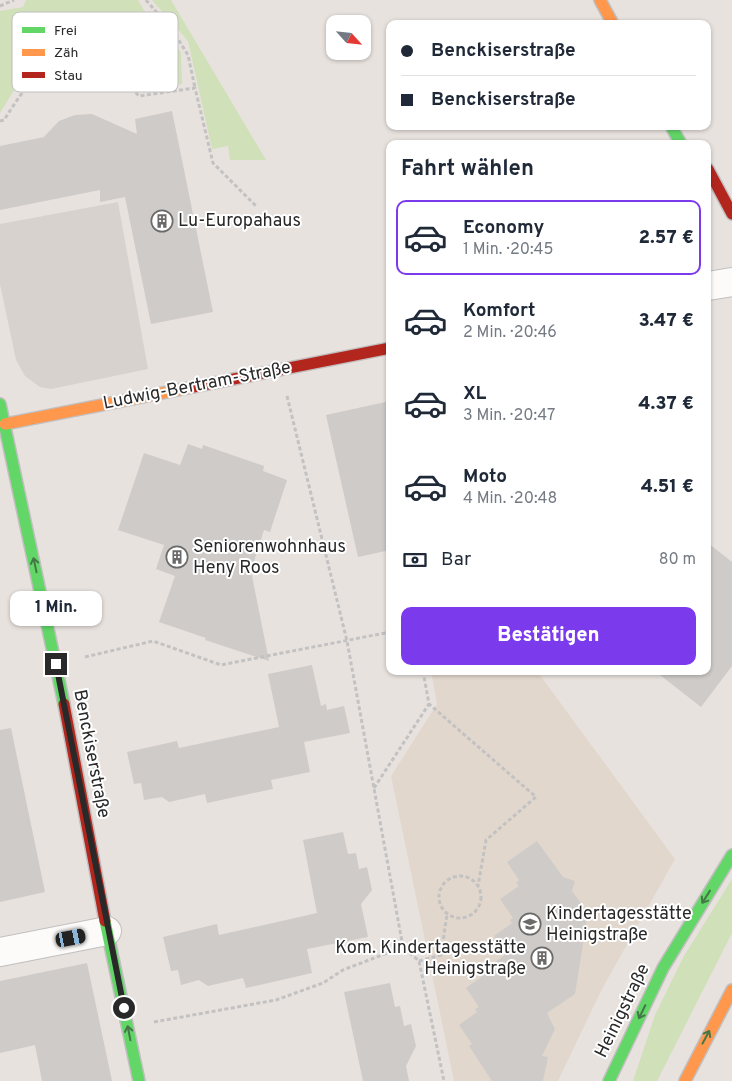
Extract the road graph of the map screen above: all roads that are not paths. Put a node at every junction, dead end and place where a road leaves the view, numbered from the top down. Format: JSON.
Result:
{"nodes":[{"id":1,"x":600,"y":0,"type":"edge"},
{"id":2,"x":611,"y":20,"type":"edge"},
{"id":3,"x":711,"y":175,"type":"edge"},
{"id":4,"x":711,"y":196,"type":"edge"},
{"id":5,"x":732,"y":214,"type":"edge"},
{"id":6,"x":727,"y":225,"type":"dead end"},
{"id":7,"x":732,"y":282,"type":"edge"},
{"id":8,"x":711,"y":286,"type":"edge"},
{"id":9,"x":386,"y":349,"type":"edge"},
{"id":10,"x":0,"y":404,"type":"edge"},
{"id":11,"x":5,"y":424,"type":"junction"},
{"id":12,"x":732,"y":855,"type":"edge"},
{"id":13,"x":107,"y":931,"type":"junction"},
{"id":14,"x":0,"y":952,"type":"edge"},
{"id":15,"x":732,"y":990,"type":"edge"},
{"id":16,"x":138,"y":1081,"type":"edge"},
{"id":17,"x":609,"y":1081,"type":"edge"},
{"id":18,"x":684,"y":1081,"type":"edge"}],
"edges":[{"from":1,"to":2,"type":"street"},
{"from":3,"to":5,"type":"street"},
{"from":4,"to":6,"type":"street"},
{"from":7,"to":8,"type":"street"},
{"from":9,"to":11,"type":"street","name":"Ludwig-Bertram-Straße"},
{"from":10,"to":11,"type":"street","name":"Benckiserstraße"},
{"from":13,"to":11,"type":"street","name":"Benckiserstraße","one_way":true},
{"from":12,"to":17,"type":"street","name":"Heinigstraße","one_way":true},
{"from":13,"to":14,"type":"street"},
{"from":16,"to":13,"type":"street","name":"Benckiserstraße","one_way":true},
{"from":18,"to":15,"type":"street","one_way":true}]}
